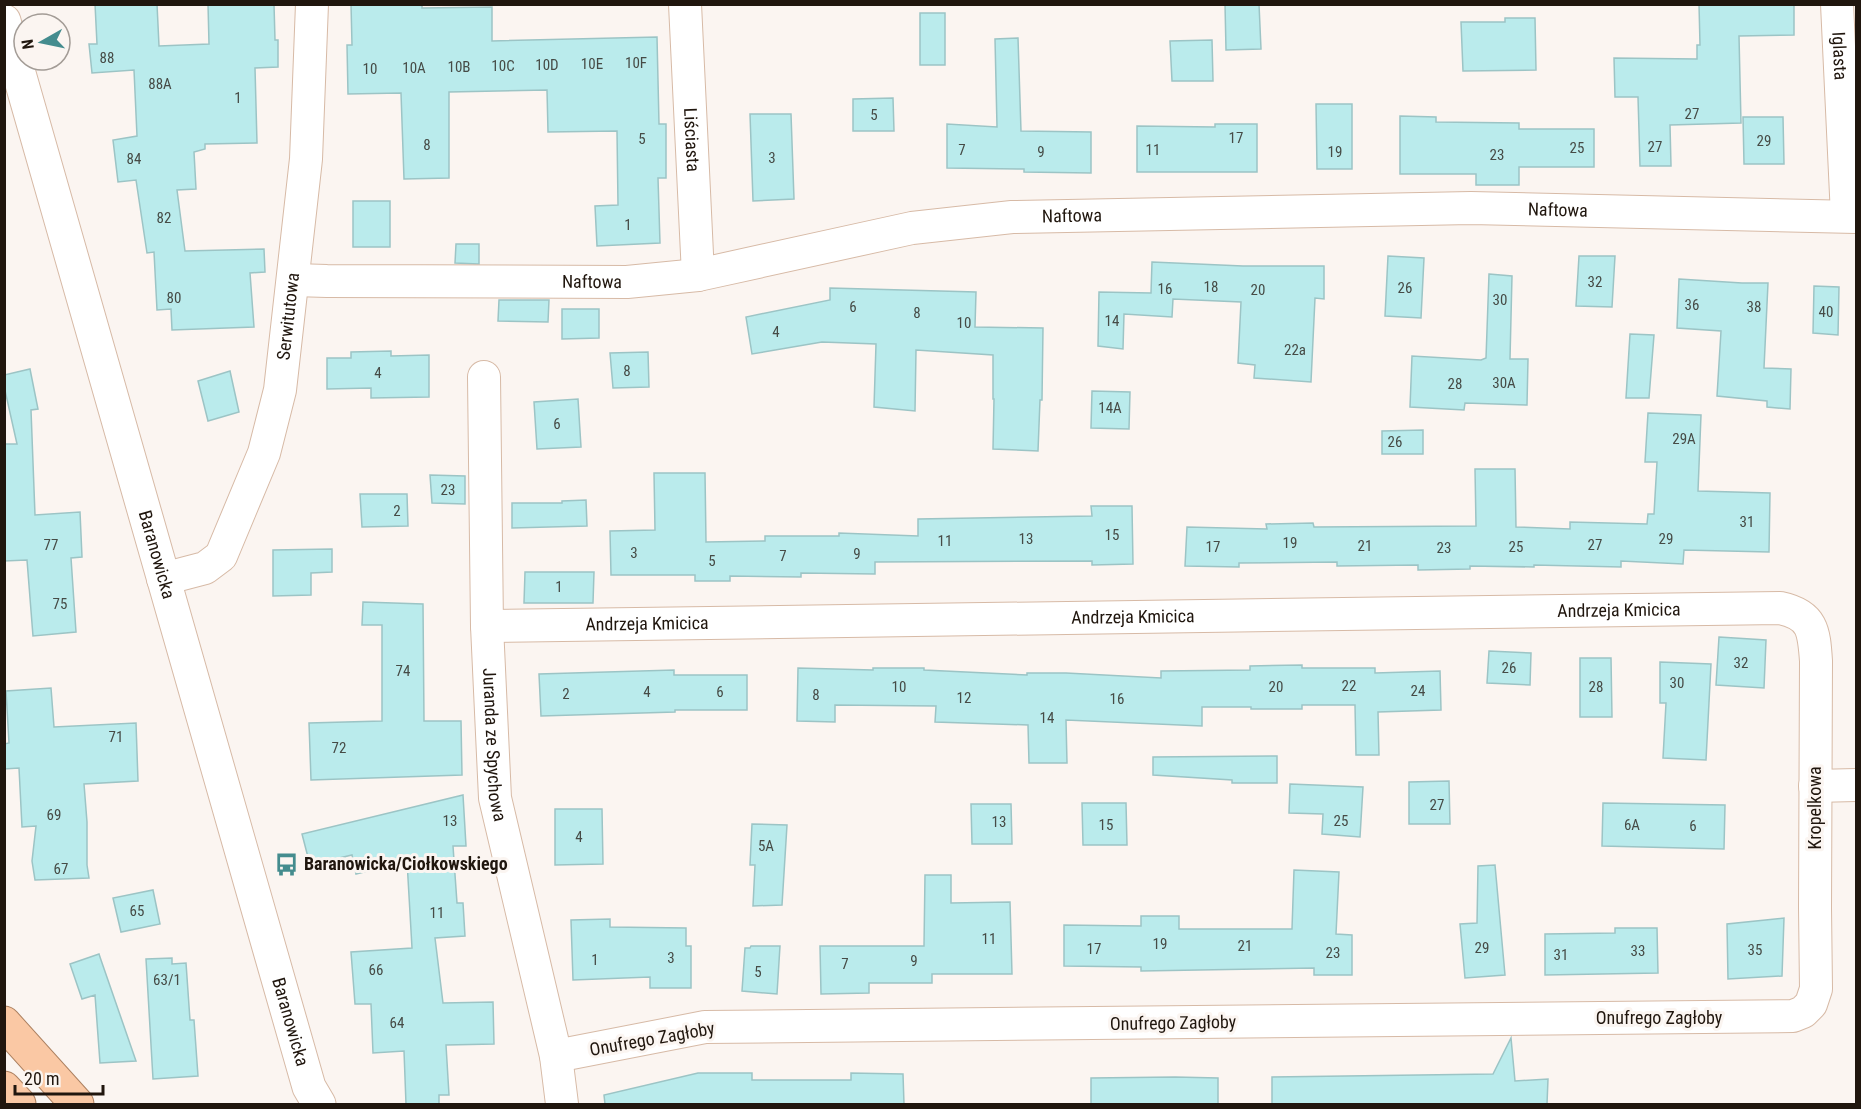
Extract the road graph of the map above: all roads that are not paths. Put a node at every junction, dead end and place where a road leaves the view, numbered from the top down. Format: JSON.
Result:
{"nodes":[{"id":1,"x":312,"y":4,"type":"edge"},
{"id":2,"x":685,"y":4,"type":"edge"},
{"id":3,"x":1837,"y":4,"type":"edge"},
{"id":4,"x":4,"y":21,"type":"edge"},
{"id":5,"x":1852,"y":217,"type":"edge"},
{"id":6,"x":698,"y":275,"type":"junction"},
{"id":7,"x":294,"y":280,"type":"junction"},
{"id":8,"x":484,"y":377,"type":"dead end"},
{"id":9,"x":163,"y":579,"type":"junction"},
{"id":10,"x":1780,"y":608,"type":"joint"},
{"id":11,"x":487,"y":626,"type":"junction"},
{"id":12,"x":1857,"y":785,"type":"edge"},
{"id":13,"x":1815,"y":786,"type":"junction"},
{"id":14,"x":1793,"y":1016,"type":"joint"},
{"id":15,"x":4,"y":1023,"type":"edge"},
{"id":16,"x":556,"y":1056,"type":"junction"},
{"id":17,"x":4,"y":1088,"type":"edge"},
{"id":18,"x":312,"y":1099,"type":"edge"},
{"id":19,"x":18,"y":1104,"type":"edge"},
{"id":20,"x":77,"y":1104,"type":"edge"},
{"id":21,"x":562,"y":1104,"type":"edge"}],
"edges":[{"from":1,"to":7,"type":"street","name":"Serwitutowa"},
{"from":2,"to":6,"type":"street","name":"Liściasta"},
{"from":3,"to":5,"type":"street","name":"Iglasta"},
{"from":4,"to":9,"type":"street","name":"Baranowicka"},
{"from":5,"to":6,"type":"street","name":"Naftowa"},
{"from":6,"to":7,"type":"street","name":"Naftowa"},
{"from":7,"to":9,"type":"street","name":"Serwitutowa"},
{"from":8,"to":11,"type":"street","name":"Juranda ze Spychowa"},
{"from":9,"to":18,"type":"street","name":"Baranowicka"},
{"from":10,"to":11,"type":"street","name":"Andrzeja Kmicica"},
{"from":10,"to":13,"type":"street","name":"Kropelkowa"},
{"from":11,"to":16,"type":"street","name":"Juranda ze Spychowa"},
{"from":12,"to":13,"type":"street"},
{"from":13,"to":14,"type":"street","name":"Kropelkowa"},
{"from":14,"to":16,"type":"street","name":"Onufrego Zagłoby"},
{"from":15,"to":20,"type":"highway"},
{"from":16,"to":21,"type":"street","name":"Juranda ze Spychowa"},
{"from":17,"to":19,"type":"highway"}]}
